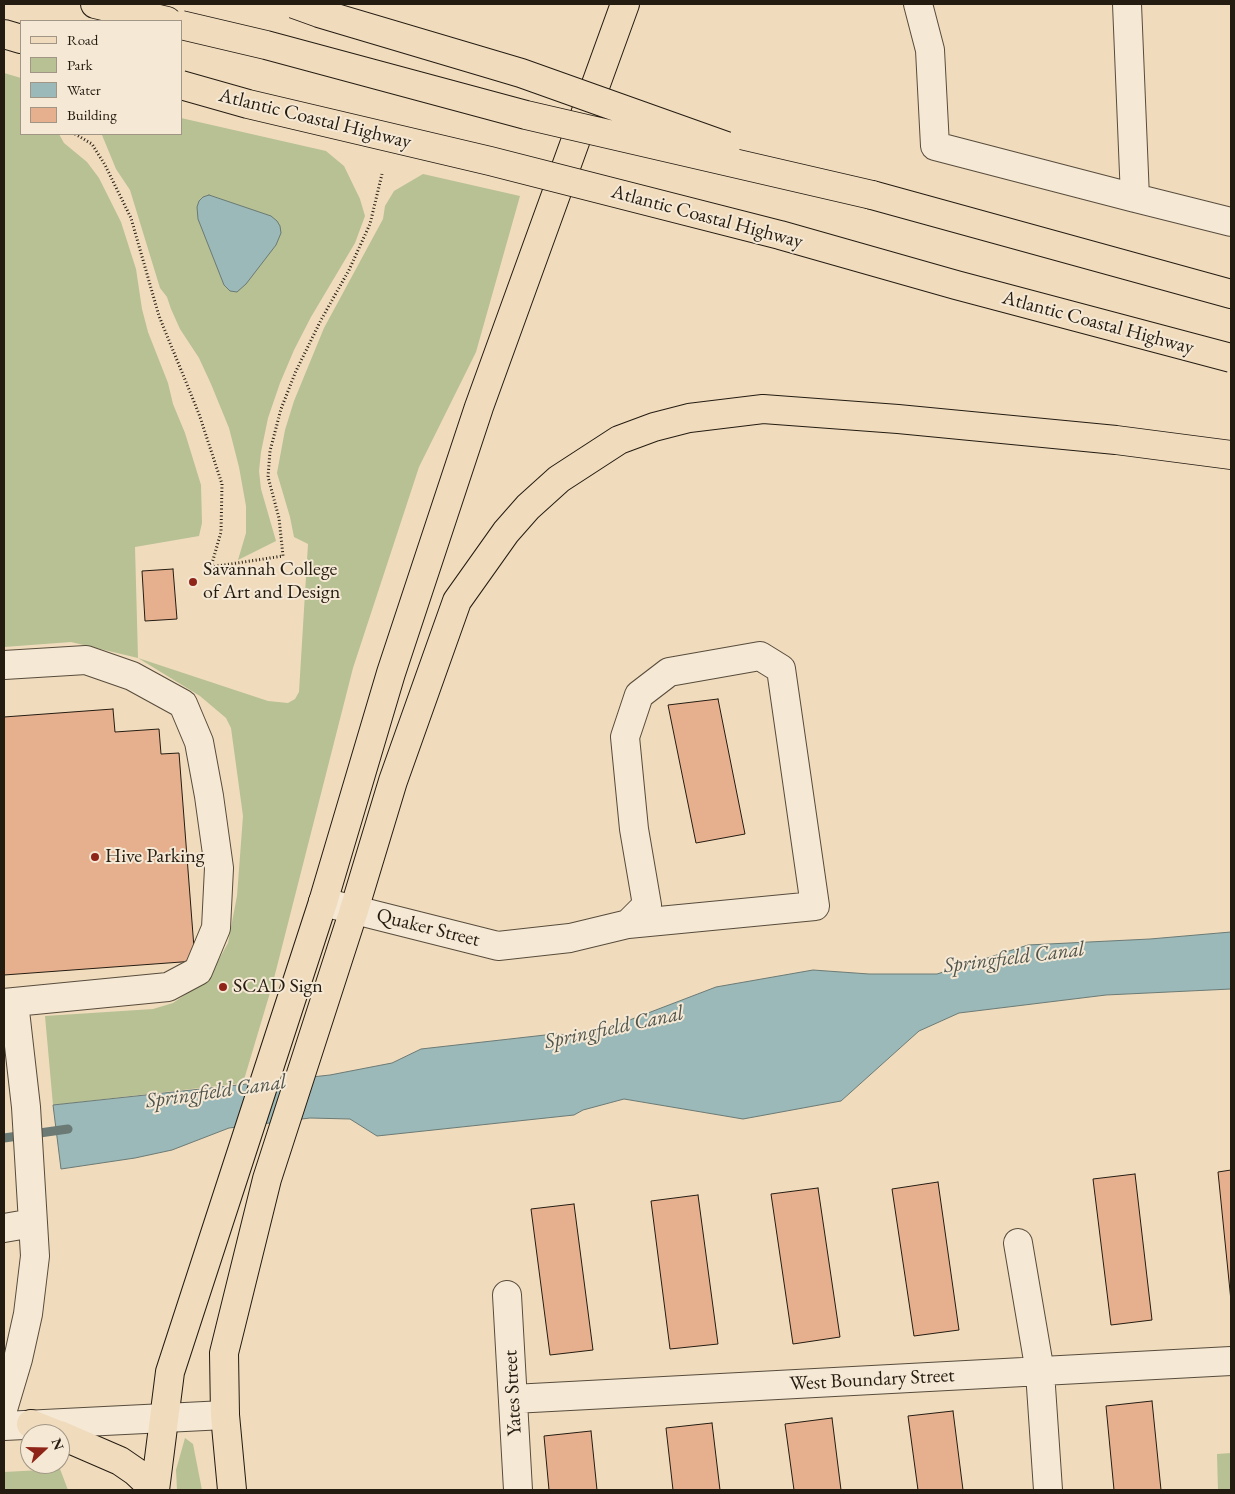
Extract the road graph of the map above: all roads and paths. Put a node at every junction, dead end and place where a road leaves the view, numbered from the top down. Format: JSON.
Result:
{"nodes":[{"id":1,"x":95,"y":4,"type":"edge"},
{"id":2,"x":294,"y":4,"type":"edge"},
{"id":3,"x":625,"y":4,"type":"edge"},
{"id":4,"x":918,"y":4,"type":"edge"},
{"id":5,"x":1127,"y":4,"type":"edge"},
{"id":6,"x":163,"y":20,"type":"edge"},
{"id":7,"x":182,"y":25,"type":"edge"},
{"id":8,"x":4,"y":34,"type":"edge"},
{"id":9,"x":20,"y":39,"type":"edge"},
{"id":10,"x":182,"y":85,"type":"edge"},
{"id":11,"x":77,"y":135,"type":"edge"},
{"id":12,"x":382,"y":174,"type":"dead end"},
{"id":13,"x":872,"y":195,"type":"junction"},
{"id":14,"x":1135,"y":198,"type":"junction"},
{"id":15,"x":1231,"y":222,"type":"edge"},
{"id":16,"x":1231,"y":294,"type":"edge"},
{"id":17,"x":1231,"y":358,"type":"edge"},
{"id":18,"x":1231,"y":455,"type":"edge"},
{"id":19,"x":4,"y":664,"type":"edge"},
{"id":20,"x":323,"y":902,"type":"junction"},
{"id":21,"x":354,"y":910,"type":"junction"},
{"id":22,"x":628,"y":924,"type":"junction"},
{"id":23,"x":9,"y":1002,"type":"edge"},
{"id":24,"x":33,"y":1223,"type":"junction"},
{"id":25,"x":4,"y":1228,"type":"edge"},
{"id":26,"x":1018,"y":1243,"type":"dead end"},
{"id":27,"x":507,"y":1295,"type":"dead end"},
{"id":28,"x":1231,"y":1361,"type":"edge"},
{"id":29,"x":1040,"y":1372,"type":"junction"},
{"id":30,"x":5,"y":1397,"type":"edge"},
{"id":31,"x":513,"y":1399,"type":"junction"},
{"id":32,"x":226,"y":1415,"type":"junction"},
{"id":33,"x":164,"y":1418,"type":"junction"},
{"id":34,"x":31,"y":1424,"type":"edge"},
{"id":35,"x":20,"y":1425,"type":"edge"},
{"id":36,"x":4,"y":1426,"type":"edge"},
{"id":37,"x":70,"y":1439,"type":"edge"},
{"id":38,"x":155,"y":1490,"type":"edge"},
{"id":39,"x":232,"y":1490,"type":"edge"},
{"id":40,"x":518,"y":1490,"type":"edge"},
{"id":41,"x":1048,"y":1490,"type":"edge"}],
"edges":[{"from":1,"to":6,"type":"main road"},
{"from":2,"to":13,"type":"main road","bridge":true},
{"from":3,"to":20,"type":"main road"},
{"from":4,"to":14,"type":"street"},
{"from":5,"to":14,"type":"street"},
{"from":7,"to":13,"type":"main road","bridge":true},
{"from":8,"to":9,"type":"main road"},
{"from":10,"to":17,"type":"main road","name":"Atlantic Coastal Highway","bridge":true},
{"from":11,"to":12,"type":"path"},
{"from":13,"to":16,"type":"main road"},
{"from":14,"to":15,"type":"street"},
{"from":18,"to":21,"type":"main road"},
{"from":19,"to":23,"type":"street"},
{"from":20,"to":21,"type":"street","name":"Quaker Street"},
{"from":20,"to":33,"type":"main road"},
{"from":21,"to":22,"type":"street","name":"Quaker Street"},
{"from":21,"to":32,"type":"main road"},
{"from":22,"to":22,"type":"street","name":"Quaker Street"},
{"from":23,"to":24,"type":"street"},
{"from":24,"to":25,"type":"street"},
{"from":24,"to":30,"type":"street"},
{"from":26,"to":29,"type":"street"},
{"from":27,"to":31,"type":"street","name":"Yates Street"},
{"from":28,"to":29,"type":"street","name":"West Boundary Street"},
{"from":29,"to":31,"type":"street","name":"West Boundary Street"},
{"from":29,"to":41,"type":"street"},
{"from":31,"to":40,"type":"street","name":"Yates Street"},
{"from":32,"to":33,"type":"street"},
{"from":32,"to":39,"type":"main road"},
{"from":33,"to":34,"type":"street"},
{"from":33,"to":38,"type":"main road"},
{"from":35,"to":36,"type":"street"},
{"from":37,"to":38,"type":"main road"}]}
